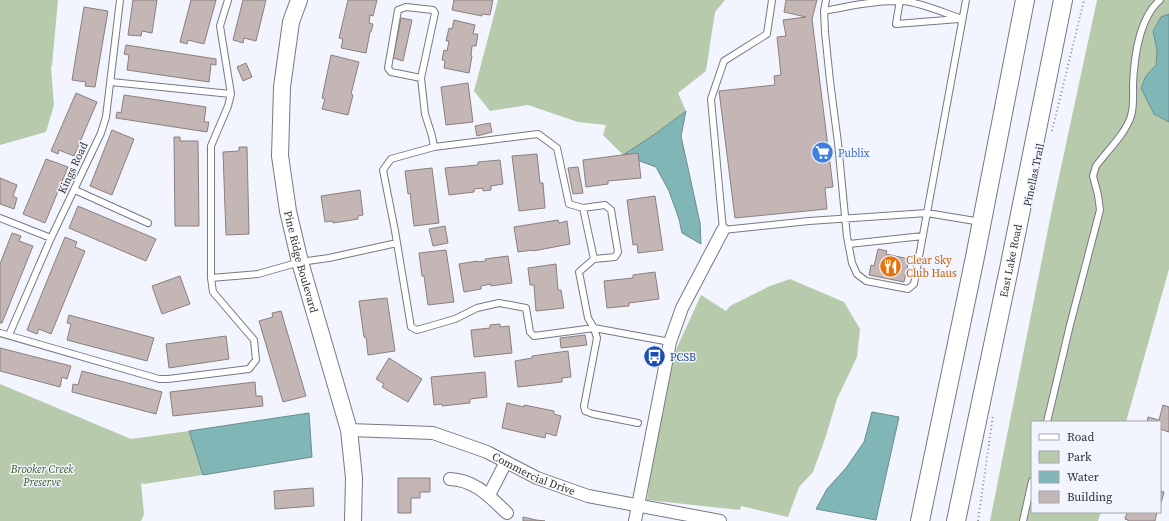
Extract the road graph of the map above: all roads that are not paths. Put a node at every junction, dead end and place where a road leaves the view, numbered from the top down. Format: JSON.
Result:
{"nodes":[{"id":1,"x":120,"y":0,"type":"edge"},
{"id":2,"x":228,"y":0,"type":"edge"},
{"id":3,"x":298,"y":0,"type":"edge"},
{"id":4,"x":772,"y":0,"type":"edge"},
{"id":5,"x":826,"y":0,"type":"edge"},
{"id":6,"x":966,"y":0,"type":"edge"},
{"id":7,"x":1025,"y":0,"type":"edge"},
{"id":8,"x":1063,"y":0,"type":"edge"},
{"id":9,"x":1160,"y":0,"type":"edge"},
{"id":10,"x":900,"y":1,"type":"edge"},
{"id":11,"x":824,"y":11,"type":"junction"},
{"id":12,"x":962,"y":19,"type":"junction"},
{"id":13,"x":421,"y":78,"type":"junction"},
{"id":14,"x":111,"y":82,"type":"junction"},
{"id":15,"x":231,"y":94,"type":"junction"},
{"id":16,"x":434,"y":147,"type":"junction"},
{"id":17,"x":75,"y":190,"type":"junction"},
{"id":18,"x":583,"y":208,"type":"junction"},
{"id":19,"x":927,"y":213,"type":"junction"},
{"id":20,"x":0,"y":218,"type":"edge"},
{"id":21,"x":846,"y":218,"type":"junction"},
{"id":22,"x":982,"y":222,"type":"junction"},
{"id":23,"x":148,"y":223,"type":"dead end"},
{"id":24,"x":723,"y":230,"type":"junction"},
{"id":25,"x":923,"y":236,"type":"junction"},
{"id":26,"x":51,"y":238,"type":"junction"},
{"id":27,"x":397,"y":243,"type":"junction"},
{"id":28,"x":849,"y":244,"type":"junction"},
{"id":29,"x":594,"y":259,"type":"junction"},
{"id":30,"x":300,"y":262,"type":"junction"},
{"id":31,"x":211,"y":278,"type":"junction"},
{"id":32,"x":594,"y":328,"type":"junction"},
{"id":33,"x":0,"y":333,"type":"edge"},
{"id":34,"x":9,"y":335,"type":"junction"},
{"id":35,"x":670,"y":342,"type":"junction"},
{"id":36,"x":1047,"y":421,"type":"edge"},
{"id":37,"x":638,"y":423,"type":"dead end"},
{"id":38,"x":349,"y":430,"type":"junction"},
{"id":39,"x":506,"y":462,"type":"junction"},
{"id":40,"x":450,"y":479,"type":"dead end"},
{"id":41,"x":1031,"y":486,"type":"edge"},
{"id":42,"x":489,"y":495,"type":"junction"},
{"id":43,"x":638,"y":506,"type":"junction"},
{"id":44,"x":508,"y":513,"type":"dead end"},
{"id":45,"x":353,"y":521,"type":"edge"},
{"id":46,"x":635,"y":521,"type":"edge"},
{"id":47,"x":720,"y":521,"type":"edge"},
{"id":48,"x":920,"y":521,"type":"edge"},
{"id":49,"x":956,"y":521,"type":"edge"},
{"id":50,"x":1023,"y":521,"type":"edge"}],
"edges":[{"from":1,"to":14,"type":"lane","name":"Kings Road"},
{"from":2,"to":15,"type":"lane"},
{"from":3,"to":30,"type":"street","name":"Pine Ridge Boulevard"},
{"from":4,"to":24,"type":"lane"},
{"from":5,"to":11,"type":"lane"},
{"from":6,"to":12,"type":"lane"},
{"from":7,"to":22,"type":"main road"},
{"from":8,"to":49,"type":"main road","name":"East Lake Road"},
{"from":9,"to":36,"type":"lane"},
{"from":10,"to":11,"type":"lane"},
{"from":10,"to":12,"type":"lane"},
{"from":10,"to":12,"type":"lane"},
{"from":11,"to":21,"type":"lane"},
{"from":12,"to":19,"type":"lane"},
{"from":13,"to":13,"type":"lane"},
{"from":13,"to":16,"type":"lane"},
{"from":14,"to":15,"type":"lane"},
{"from":14,"to":17,"type":"lane","name":"Kings Road"},
{"from":15,"to":31,"type":"lane"},
{"from":16,"to":18,"type":"lane"},
{"from":16,"to":27,"type":"lane"},
{"from":17,"to":23,"type":"lane"},
{"from":17,"to":26,"type":"lane","name":"Kings Road"},
{"from":18,"to":29,"type":"lane"},
{"from":18,"to":29,"type":"lane"},
{"from":19,"to":21,"type":"lane"},
{"from":19,"to":22,"type":"lane"},
{"from":19,"to":25,"type":"lane"},
{"from":20,"to":26,"type":"lane"},
{"from":21,"to":24,"type":"lane"},
{"from":21,"to":28,"type":"lane"},
{"from":22,"to":48,"type":"main road"},
{"from":24,"to":35,"type":"street"},
{"from":25,"to":28,"type":"lane"},
{"from":25,"to":28,"type":"lane"},
{"from":26,"to":34,"type":"lane","name":"Kings Road"},
{"from":27,"to":30,"type":"lane"},
{"from":27,"to":32,"type":"lane"},
{"from":29,"to":32,"type":"lane"},
{"from":30,"to":31,"type":"lane"},
{"from":30,"to":38,"type":"street","name":"Pine Ridge Boulevard"},
{"from":31,"to":34,"type":"lane"},
{"from":32,"to":35,"type":"lane"},
{"from":32,"to":37,"type":"lane"},
{"from":33,"to":34,"type":"lane"},
{"from":35,"to":43,"type":"street"},
{"from":38,"to":39,"type":"street","name":"Commercial Drive"},
{"from":38,"to":45,"type":"street","name":"Pine Ridge Boulevard"},
{"from":39,"to":42,"type":"street"},
{"from":39,"to":43,"type":"street","name":"Commercial Drive"},
{"from":40,"to":42,"type":"street"},
{"from":41,"to":50,"type":"lane"},
{"from":42,"to":44,"type":"street"},
{"from":43,"to":46,"type":"street"},
{"from":43,"to":47,"type":"street","name":"Commercial Drive"}]}
